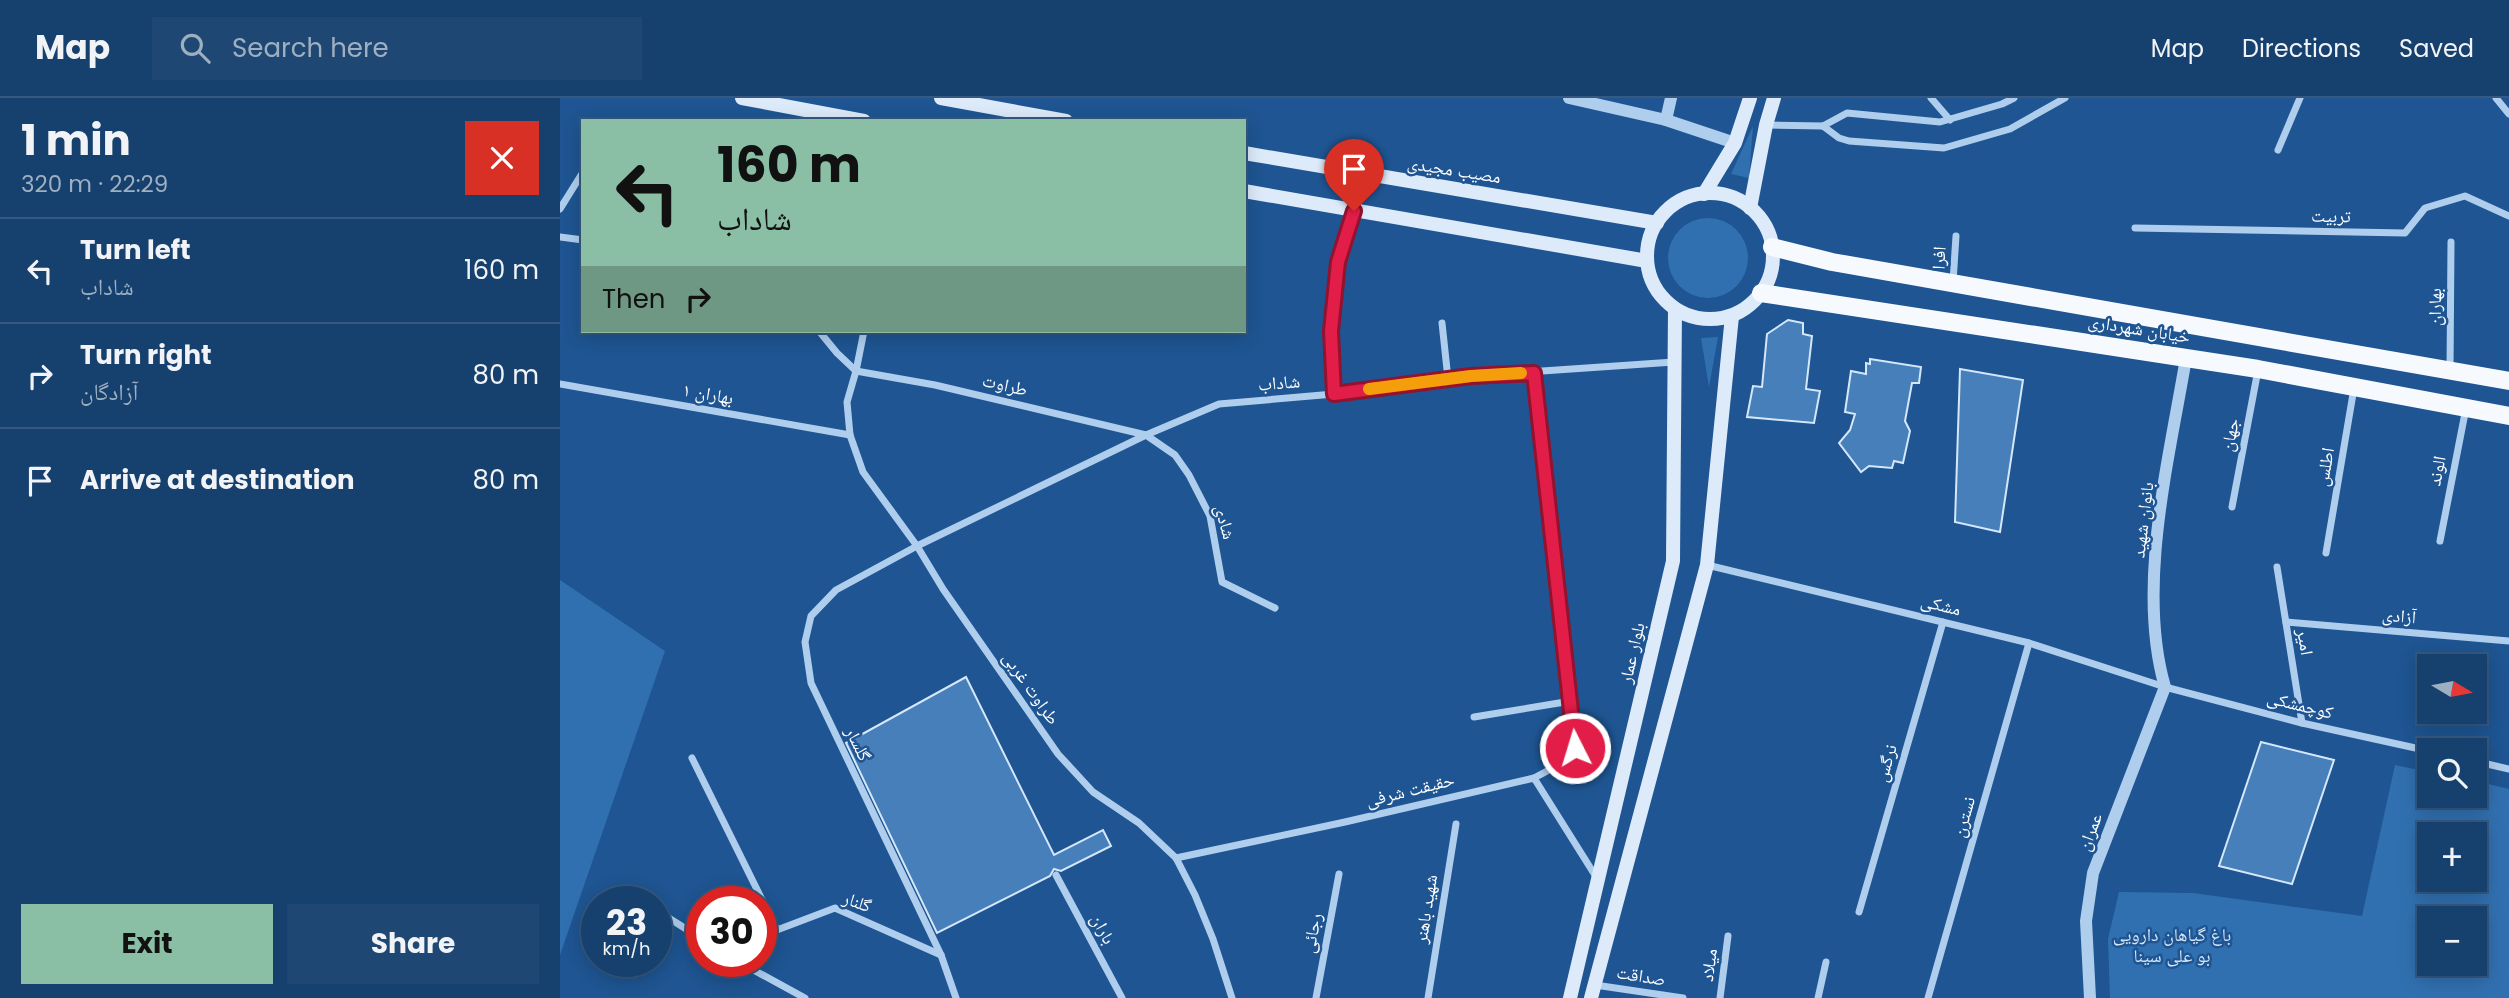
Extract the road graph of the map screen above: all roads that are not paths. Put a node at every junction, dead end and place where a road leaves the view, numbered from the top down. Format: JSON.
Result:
{"nodes":[{"id":1,"x":742,"y":98,"type":"edge"},
{"id":2,"x":941,"y":98,"type":"edge"},
{"id":3,"x":1569,"y":98,"type":"edge"},
{"id":4,"x":1671,"y":98,"type":"edge"},
{"id":5,"x":1750,"y":98,"type":"edge"},
{"id":6,"x":1774,"y":98,"type":"edge"},
{"id":7,"x":1931,"y":98,"type":"edge"},
{"id":8,"x":2014,"y":98,"type":"edge"},
{"id":9,"x":2065,"y":98,"type":"edge"},
{"id":10,"x":2300,"y":98,"type":"edge"},
{"id":11,"x":2496,"y":98,"type":"edge"},
{"id":12,"x":2509,"y":114,"type":"edge"},
{"id":13,"x":853,"y":119,"type":"edge"},
{"id":14,"x":1055,"y":119,"type":"edge"},
{"id":15,"x":1666,"y":120,"type":"junction"},
{"id":16,"x":1950,"y":120,"type":"junction"},
{"id":17,"x":1766,"y":125,"type":"junction"},
{"id":18,"x":1823,"y":125,"type":"junction"},
{"id":19,"x":1735,"y":143,"type":"junction"},
{"id":20,"x":2278,"y":150,"type":"dead end"},
{"id":21,"x":1246,"y":153,"type":"edge"},
{"id":22,"x":581,"y":175,"type":"edge"},
{"id":23,"x":1246,"y":191,"type":"edge"},
{"id":24,"x":1704,"y":194,"type":"junction"},
{"id":25,"x":1750,"y":208,"type":"junction"},
{"id":26,"x":560,"y":209,"type":"edge"},
{"id":27,"x":1354,"y":211,"type":"junction"},
{"id":28,"x":2509,"y":216,"type":"edge"},
{"id":29,"x":1657,"y":223,"type":"junction"},
{"id":30,"x":2135,"y":228,"type":"dead end"},
{"id":31,"x":1956,"y":236,"type":"dead end"},
{"id":32,"x":560,"y":237,"type":"edge"},
{"id":33,"x":581,"y":240,"type":"edge"},
{"id":34,"x":2451,"y":242,"type":"dead end"},
{"id":35,"x":1772,"y":247,"type":"junction"},
{"id":36,"x":1647,"y":261,"type":"junction"},
{"id":37,"x":1953,"y":283,"type":"junction"},
{"id":38,"x":1761,"y":293,"type":"junction"},
{"id":39,"x":1675,"y":309,"type":"junction"},
{"id":40,"x":1732,"y":316,"type":"junction"},
{"id":41,"x":1442,"y":323,"type":"dead end"},
{"id":42,"x":821,"y":333,"type":"edge"},
{"id":43,"x":863,"y":333,"type":"edge"},
{"id":44,"x":2186,"y":358,"type":"junction"},
{"id":45,"x":1675,"y":362,"type":"junction"},
{"id":46,"x":2258,"y":369,"type":"junction"},
{"id":47,"x":856,"y":371,"type":"junction"},
{"id":48,"x":2451,"y":371,"type":"junction"},
{"id":49,"x":1534,"y":373,"type":"junction"},
{"id":50,"x":1447,"y":379,"type":"junction"},
{"id":51,"x":2509,"y":382,"type":"edge"},
{"id":52,"x":560,"y":384,"type":"edge"},
{"id":53,"x":2354,"y":387,"type":"junction"},
{"id":54,"x":1334,"y":394,"type":"junction"},
{"id":55,"x":2466,"y":408,"type":"junction"},
{"id":56,"x":2509,"y":416,"type":"edge"},
{"id":57,"x":850,"y":435,"type":"junction"},
{"id":58,"x":1146,"y":435,"type":"junction"},
{"id":59,"x":2232,"y":508,"type":"dead end"},
{"id":60,"x":2440,"y":541,"type":"dead end"},
{"id":61,"x":917,"y":546,"type":"junction"},
{"id":62,"x":2326,"y":553,"type":"dead end"},
{"id":63,"x":1707,"y":565,"type":"junction"},
{"id":64,"x":2277,"y":567,"type":"dead end"},
{"id":65,"x":1275,"y":608,"type":"dead end"},
{"id":66,"x":1943,"y":622,"type":"junction"},
{"id":67,"x":2286,"y":622,"type":"junction"},
{"id":68,"x":2509,"y":641,"type":"edge"},
{"id":69,"x":2029,"y":643,"type":"junction"},
{"id":70,"x":2165,"y":687,"type":"junction"},
{"id":71,"x":1571,"y":701,"type":"junction"},
{"id":72,"x":1474,"y":717,"type":"dead end"},
{"id":73,"x":2302,"y":723,"type":"junction"},
{"id":74,"x":2417,"y":748,"type":"edge"},
{"id":75,"x":692,"y":758,"type":"dead end"},
{"id":76,"x":2487,"y":764,"type":"edge"},
{"id":77,"x":2509,"y":769,"type":"edge"},
{"id":78,"x":1534,"y":778,"type":"junction"},
{"id":79,"x":1456,"y":824,"type":"dead end"},
{"id":80,"x":1175,"y":858,"type":"junction"},
{"id":81,"x":1339,"y":874,"type":"dead end"},
{"id":82,"x":1056,"y":875,"type":"dead end"},
{"id":83,"x":1598,"y":881,"type":"junction"},
{"id":84,"x":755,"y":886,"type":"edge"},
{"id":85,"x":1859,"y":912,"type":"dead end"},
{"id":86,"x":777,"y":930,"type":"edge"},
{"id":87,"x":1728,"y":936,"type":"dead end"},
{"id":88,"x":941,"y":955,"type":"junction"},
{"id":89,"x":1826,"y":962,"type":"dead end"},
{"id":90,"x":766,"y":977,"type":"edge"},
{"id":91,"x":1593,"y":991,"type":"edge"},
{"id":92,"x":805,"y":998,"type":"edge"},
{"id":93,"x":956,"y":998,"type":"edge"},
{"id":94,"x":1122,"y":998,"type":"edge"},
{"id":95,"x":1231,"y":998,"type":"edge"},
{"id":96,"x":1316,"y":998,"type":"edge"},
{"id":97,"x":1428,"y":998,"type":"edge"},
{"id":98,"x":1570,"y":998,"type":"edge"},
{"id":99,"x":1683,"y":998,"type":"edge"},
{"id":100,"x":1720,"y":998,"type":"edge"},
{"id":101,"x":1818,"y":998,"type":"edge"},
{"id":102,"x":1928,"y":998,"type":"edge"},
{"id":103,"x":2090,"y":998,"type":"edge"}],
"edges":[{"from":1,"to":13,"type":"main road"},
{"from":2,"to":14,"type":"main road"},
{"from":3,"to":15,"type":"street"},
{"from":4,"to":15,"type":"street"},
{"from":5,"to":19,"type":"main road"},
{"from":6,"to":17,"type":"main road"},
{"from":7,"to":16,"type":"street"},
{"from":8,"to":16,"type":"street"},
{"from":9,"to":18,"type":"street"},
{"from":10,"to":20,"type":"street"},
{"from":11,"to":12,"type":"street"},
{"from":15,"to":19,"type":"street"},
{"from":16,"to":18,"type":"street"},
{"from":17,"to":18,"type":"street"},
{"from":17,"to":25,"type":"main road"},
{"from":19,"to":24,"type":"main road"},
{"from":21,"to":29,"type":"main road","name":"مصیب مجیدی"},
{"from":22,"to":26,"type":"street"},
{"from":23,"to":27,"type":"main road"},
{"from":24,"to":25,"type":"main road"},
{"from":24,"to":29,"type":"main road"},
{"from":25,"to":35,"type":"main road"},
{"from":27,"to":36,"type":"main road"},
{"from":27,"to":54,"type":"street"},
{"from":28,"to":30,"type":"street","name":"تربیت"},
{"from":29,"to":36,"type":"main road"},
{"from":31,"to":37,"type":"street","name":"افرا"},
{"from":32,"to":33,"type":"street"},
{"from":34,"to":48,"type":"street","name":"بهاران"},
{"from":35,"to":37,"type":"main road","name":"خیابان شهرداری"},
{"from":35,"to":38,"type":"main road"},
{"from":36,"to":39,"type":"main road"},
{"from":37,"to":48,"type":"main road","name":"خیابان شهرداری"},
{"from":38,"to":40,"type":"main road"},
{"from":38,"to":44,"type":"main road","name":"خیابان شهرداری"},
{"from":39,"to":40,"type":"main road"},
{"from":39,"to":45,"type":"main road","name":"بلوار عمار"},
{"from":40,"to":63,"type":"main road"},
{"from":41,"to":50,"type":"street"},
{"from":42,"to":47,"type":"street"},
{"from":43,"to":47,"type":"street","name":"طراوت غربی"},
{"from":44,"to":46,"type":"main road","name":"خیابان شهرداری"},
{"from":44,"to":70,"type":"street","name":"بانوان شهید"},
{"from":45,"to":49,"type":"street","name":"شاداب"},
{"from":45,"to":83,"type":"main road","name":"بلوار عمار"},
{"from":46,"to":53,"type":"main road","name":"خیابان شهرداری"},
{"from":46,"to":59,"type":"street","name":"جهان"},
{"from":47,"to":57,"type":"street","name":"طراوت غربی"},
{"from":47,"to":58,"type":"street","name":"طراوت"},
{"from":48,"to":51,"type":"main road","name":"خیابان شهرداری"},
{"from":49,"to":50,"type":"street","name":"شاداب"},
{"from":49,"to":71,"type":"street","name":"حقیقت شرفی"},
{"from":50,"to":54,"type":"street","name":"شاداب"},
{"from":52,"to":57,"type":"street","name":"بهاران ۱"},
{"from":53,"to":55,"type":"main road","name":"خیابان شهرداری"},
{"from":53,"to":62,"type":"street","name":"اطلس"},
{"from":54,"to":58,"type":"street","name":"شاداب"},
{"from":55,"to":56,"type":"main road","name":"خیابان شهرداری"},
{"from":55,"to":60,"type":"street","name":"الوند"},
{"from":57,"to":61,"type":"street","name":"طراوت غربی"},
{"from":58,"to":61,"type":"street","name":"شاداب"},
{"from":58,"to":65,"type":"street","name":"شادی"},
{"from":61,"to":80,"type":"street","name":"طراوت غربی"},
{"from":61,"to":88,"type":"street","name":"گلسار"},
{"from":63,"to":66,"type":"street","name":"مشکی"},
{"from":63,"to":91,"type":"main road"},
{"from":64,"to":67,"type":"street","name":"امیر"},
{"from":66,"to":69,"type":"street","name":"مشکی"},
{"from":66,"to":85,"type":"street","name":"نرگس"},
{"from":67,"to":68,"type":"street","name":"آزادی"},
{"from":67,"to":73,"type":"street","name":"امیر"},
{"from":69,"to":70,"type":"street","name":"مشکی"},
{"from":69,"to":102,"type":"street","name":"نسترن"},
{"from":70,"to":73,"type":"street","name":"کوچمشکی"},
{"from":70,"to":103,"type":"street","name":"عمران"},
{"from":71,"to":72,"type":"street"},
{"from":71,"to":78,"type":"street","name":"حقیقت شرفی"},
{"from":73,"to":74,"type":"street","name":"کوچمشکی"},
{"from":75,"to":84,"type":"street"},
{"from":76,"to":77,"type":"street"},
{"from":78,"to":80,"type":"street","name":"حقیقت شرفی"},
{"from":78,"to":83,"type":"street"},
{"from":79,"to":97,"type":"street","name":"شهید باهنر"},
{"from":80,"to":95,"type":"street","name":"طراوت غربی"},
{"from":81,"to":96,"type":"street","name":"رجائی"},
{"from":82,"to":94,"type":"street","name":"باران"},
{"from":83,"to":98,"type":"main road","name":"بلوار عمار"},
{"from":86,"to":88,"type":"street","name":"گلنار"},
{"from":87,"to":100,"type":"street","name":"میلاد"},
{"from":88,"to":93,"type":"street","name":"گلسار"},
{"from":89,"to":101,"type":"street"},
{"from":90,"to":92,"type":"street"},
{"from":91,"to":99,"type":"street","name":"صداقت"}]}
